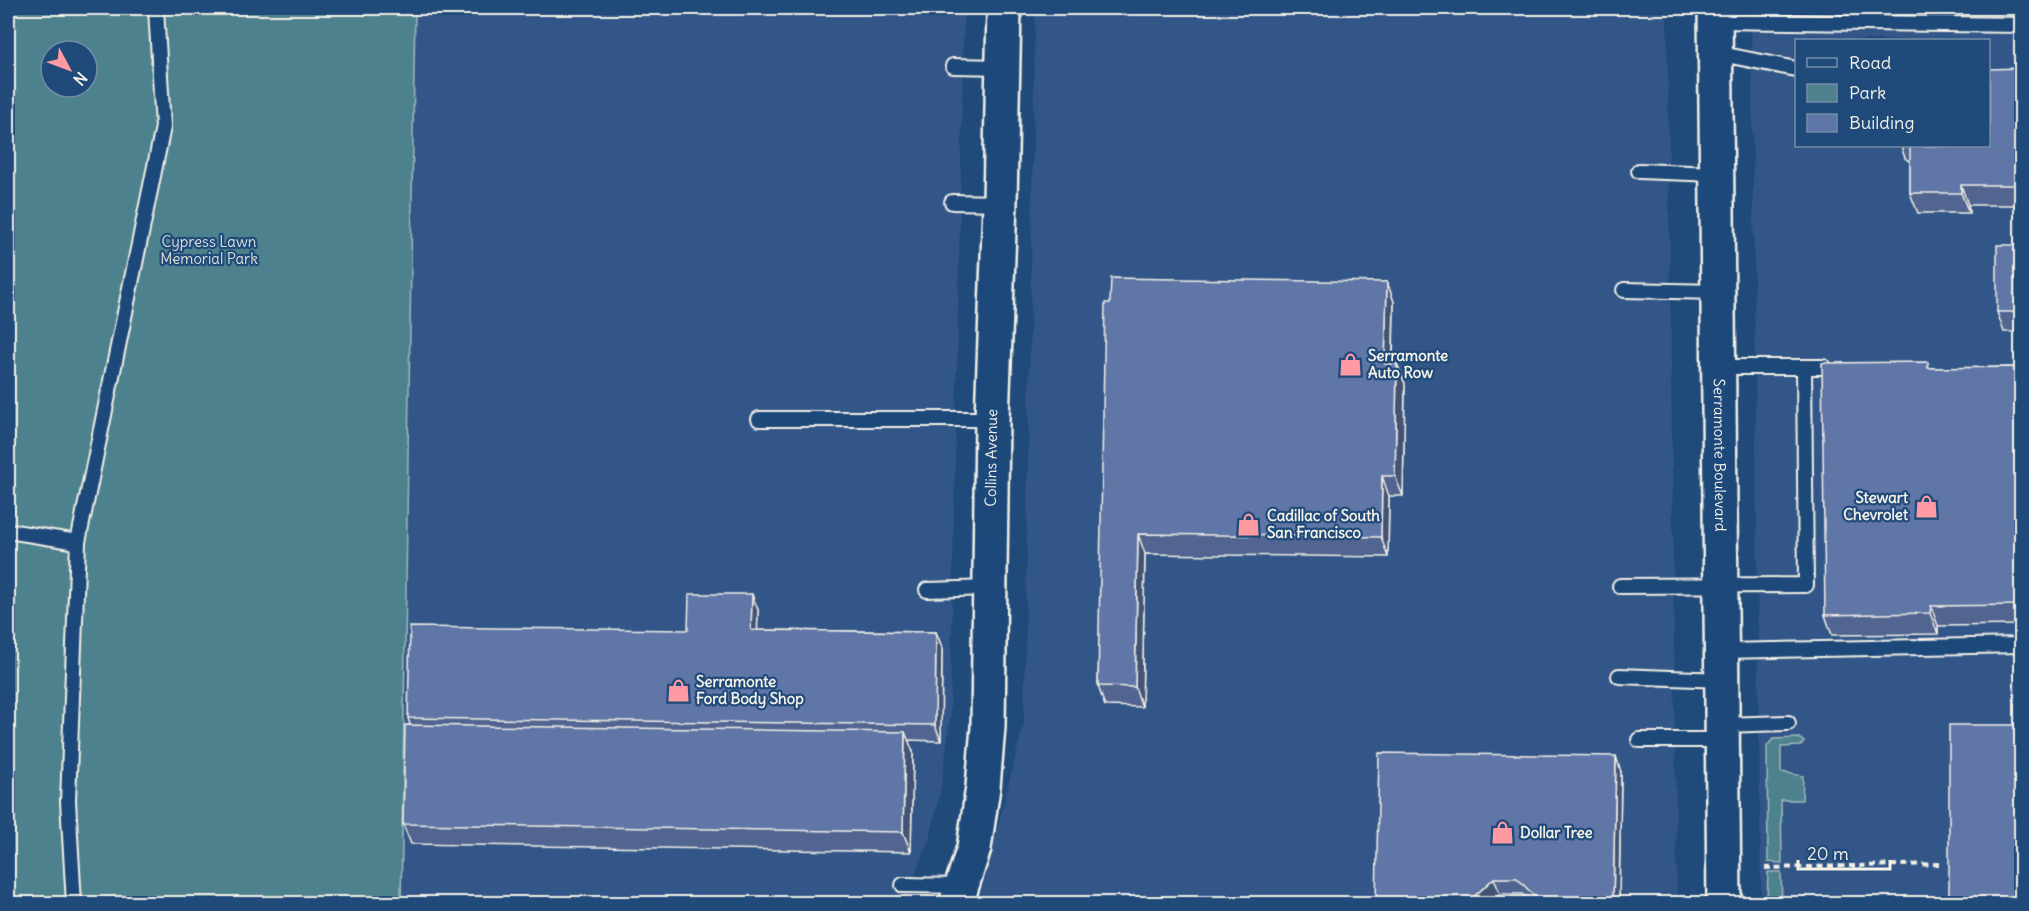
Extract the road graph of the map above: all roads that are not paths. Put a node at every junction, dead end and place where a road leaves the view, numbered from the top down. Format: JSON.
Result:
{"nodes":[{"id":1,"x":156,"y":8,"type":"edge"},
{"id":2,"x":1004,"y":8,"type":"edge"},
{"id":3,"x":1716,"y":14,"type":"edge"},
{"id":4,"x":2022,"y":25,"type":"edge"},
{"id":5,"x":1716,"y":53,"type":"junction"},
{"id":6,"x":953,"y":66,"type":"dead end"},
{"id":7,"x":1003,"y":67,"type":"junction"},
{"id":8,"x":1795,"y":69,"type":"edge"},
{"id":9,"x":1639,"y":171,"type":"dead end"},
{"id":10,"x":1716,"y":174,"type":"junction"},
{"id":11,"x":952,"y":202,"type":"dead end"},
{"id":12,"x":1000,"y":203,"type":"junction"},
{"id":13,"x":1624,"y":290,"type":"dead end"},
{"id":14,"x":1718,"y":292,"type":"junction"},
{"id":15,"x":1719,"y":367,"type":"junction"},
{"id":16,"x":1804,"y":367,"type":"junction"},
{"id":17,"x":1824,"y":367,"type":"edge"},
{"id":18,"x":759,"y":419,"type":"dead end"},
{"id":19,"x":992,"y":419,"type":"junction"},
{"id":20,"x":8,"y":531,"type":"edge"},
{"id":21,"x":78,"y":542,"type":"junction"},
{"id":22,"x":1620,"y":586,"type":"dead end"},
{"id":23,"x":1721,"y":586,"type":"junction"},
{"id":24,"x":990,"y":588,"type":"junction"},
{"id":25,"x":927,"y":590,"type":"dead end"},
{"id":26,"x":2022,"y":645,"type":"edge"},
{"id":27,"x":1722,"y":665,"type":"junction"},
{"id":28,"x":1620,"y":676,"type":"dead end"},
{"id":29,"x":1788,"y":723,"type":"dead end"},
{"id":30,"x":1723,"y":733,"type":"junction"},
{"id":31,"x":1639,"y":740,"type":"dead end"},
{"id":32,"x":903,"y":885,"type":"dead end"},
{"id":33,"x":959,"y":895,"type":"edge"},
{"id":34,"x":74,"y":903,"type":"edge"},
{"id":35,"x":1724,"y":903,"type":"edge"}],
"edges":[{"from":1,"to":21,"type":"lane"},
{"from":2,"to":7,"type":"street","name":"Collins Avenue"},
{"from":3,"to":4,"type":"lane"},
{"from":3,"to":5,"type":"street","name":"Serramonte Boulevard"},
{"from":5,"to":8,"type":"lane"},
{"from":5,"to":10,"type":"street","name":"Serramonte Boulevard"},
{"from":6,"to":7,"type":"lane"},
{"from":7,"to":12,"type":"street","name":"Collins Avenue"},
{"from":9,"to":10,"type":"lane"},
{"from":10,"to":14,"type":"street","name":"Serramonte Boulevard"},
{"from":11,"to":12,"type":"lane"},
{"from":12,"to":19,"type":"street","name":"Collins Avenue"},
{"from":13,"to":14,"type":"lane"},
{"from":14,"to":15,"type":"street","name":"Serramonte Boulevard"},
{"from":15,"to":16,"type":"lane"},
{"from":15,"to":23,"type":"street","name":"Serramonte Boulevard"},
{"from":16,"to":17,"type":"lane"},
{"from":16,"to":23,"type":"lane"},
{"from":18,"to":19,"type":"lane"},
{"from":19,"to":24,"type":"street","name":"Collins Avenue"},
{"from":20,"to":21,"type":"lane"},
{"from":21,"to":34,"type":"lane"},
{"from":22,"to":23,"type":"lane"},
{"from":23,"to":27,"type":"street","name":"Serramonte Boulevard"},
{"from":24,"to":25,"type":"lane"},
{"from":24,"to":33,"type":"street","name":"Collins Avenue"},
{"from":26,"to":27,"type":"lane"},
{"from":27,"to":28,"type":"lane"},
{"from":27,"to":30,"type":"street","name":"Serramonte Boulevard"},
{"from":29,"to":30,"type":"lane"},
{"from":30,"to":31,"type":"lane"},
{"from":30,"to":35,"type":"street","name":"Serramonte Boulevard"},
{"from":32,"to":33,"type":"lane"}]}
